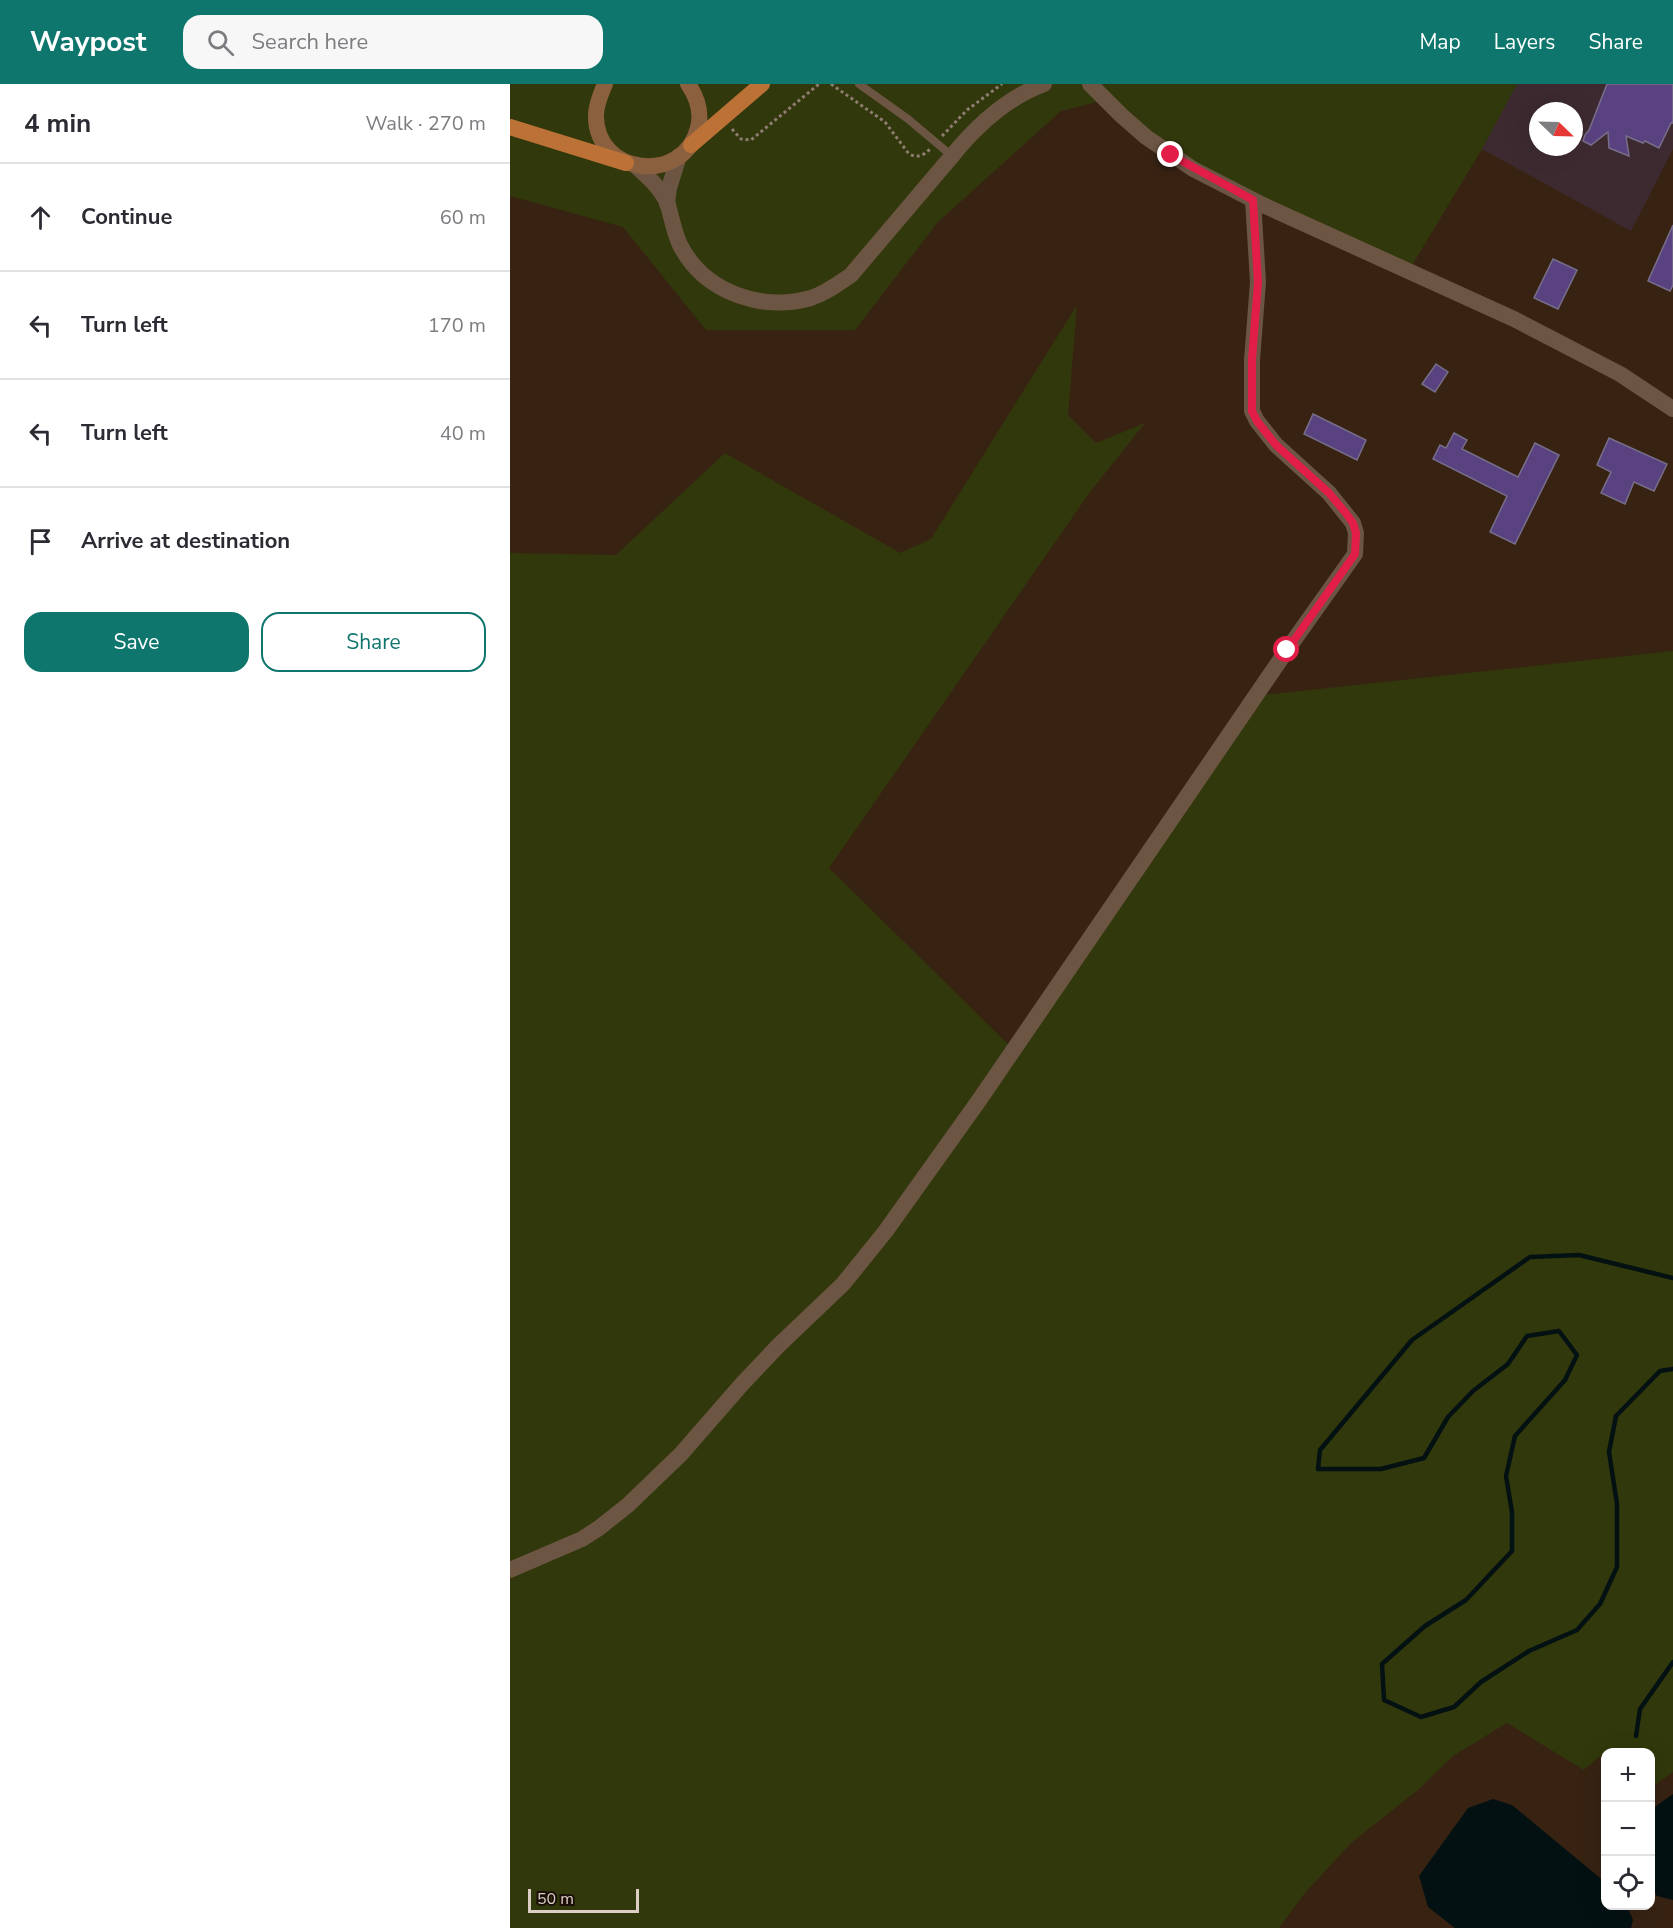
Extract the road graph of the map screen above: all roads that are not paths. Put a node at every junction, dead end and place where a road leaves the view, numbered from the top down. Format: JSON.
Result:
{"nodes":[{"id":1,"x":605,"y":84,"type":"edge"},
{"id":2,"x":688,"y":84,"type":"edge"},
{"id":3,"x":762,"y":84,"type":"edge"},
{"id":4,"x":859,"y":84,"type":"edge"},
{"id":5,"x":1044,"y":84,"type":"edge"},
{"id":6,"x":1090,"y":84,"type":"edge"},
{"id":7,"x":510,"y":127,"type":"edge"},
{"id":8,"x":685,"y":150,"type":"junction"},
{"id":9,"x":952,"y":156,"type":"junction"},
{"id":10,"x":631,"y":164,"type":"junction"},
{"id":11,"x":1253,"y":200,"type":"junction"},
{"id":12,"x":667,"y":204,"type":"junction"},
{"id":13,"x":1673,"y":409,"type":"edge"},
{"id":14,"x":510,"y":1570,"type":"edge"}],
"edges":[{"from":1,"to":10,"type":"main road"},
{"from":2,"to":8,"type":"main road"},
{"from":3,"to":8,"type":"highway"},
{"from":4,"to":9,"type":"lane"},
{"from":5,"to":9,"type":"street"},
{"from":6,"to":11,"type":"street"},
{"from":7,"to":10,"type":"highway"},
{"from":8,"to":10,"type":"main road"},
{"from":8,"to":12,"type":"street"},
{"from":9,"to":12,"type":"street"},
{"from":10,"to":12,"type":"street"},
{"from":11,"to":13,"type":"street"},
{"from":11,"to":14,"type":"street"}]}
